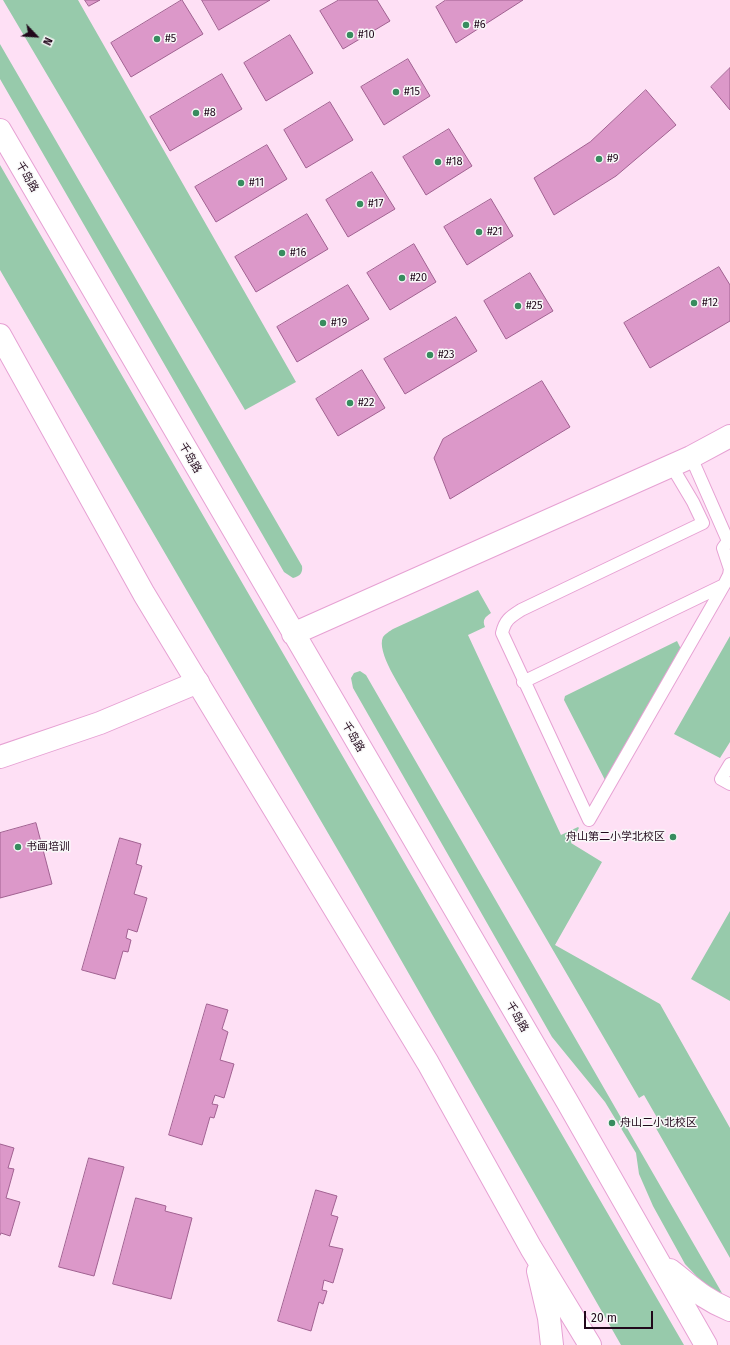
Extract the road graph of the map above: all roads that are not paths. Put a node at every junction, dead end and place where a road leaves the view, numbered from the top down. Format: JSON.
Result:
{"nodes":[{"id":1,"x":0,"y":130,"type":"edge"},
{"id":2,"x":0,"y":334,"type":"edge"},
{"id":3,"x":729,"y":437,"type":"edge"},
{"id":4,"x":681,"y":461,"type":"junction"},
{"id":5,"x":730,"y":569,"type":"edge"},
{"id":6,"x":724,"y":585,"type":"junction"},
{"id":7,"x":293,"y":634,"type":"junction"},
{"id":8,"x":198,"y":682,"type":"junction"},
{"id":9,"x":523,"y":682,"type":"junction"},
{"id":10,"x":0,"y":758,"type":"edge"},
{"id":11,"x":730,"y":764,"type":"edge"},
{"id":12,"x":730,"y":784,"type":"edge"},
{"id":13,"x":532,"y":1248,"type":"junction"},
{"id":14,"x":657,"y":1259,"type":"junction"},
{"id":15,"x":730,"y":1310,"type":"edge"},
{"id":16,"x":552,"y":1345,"type":"edge"},
{"id":17,"x":590,"y":1345,"type":"edge"},
{"id":18,"x":706,"y":1345,"type":"edge"}],
"edges":[{"from":1,"to":7,"type":"street","name":"千岛路"},
{"from":2,"to":8,"type":"street"},
{"from":3,"to":4,"type":"street"},
{"from":4,"to":5,"type":"lane"},
{"from":4,"to":7,"type":"street"},
{"from":4,"to":9,"type":"lane"},
{"from":5,"to":6,"type":"lane"},
{"from":6,"to":9,"type":"lane"},
{"from":6,"to":9,"type":"lane"},
{"from":7,"to":14,"type":"street","name":"千岛路"},
{"from":8,"to":10,"type":"street"},
{"from":8,"to":13,"type":"street"},
{"from":11,"to":12,"type":"lane"},
{"from":13,"to":16,"type":"street"},
{"from":13,"to":17,"type":"street"},
{"from":14,"to":15,"type":"street"},
{"from":14,"to":18,"type":"street","name":"千岛路"}]}
